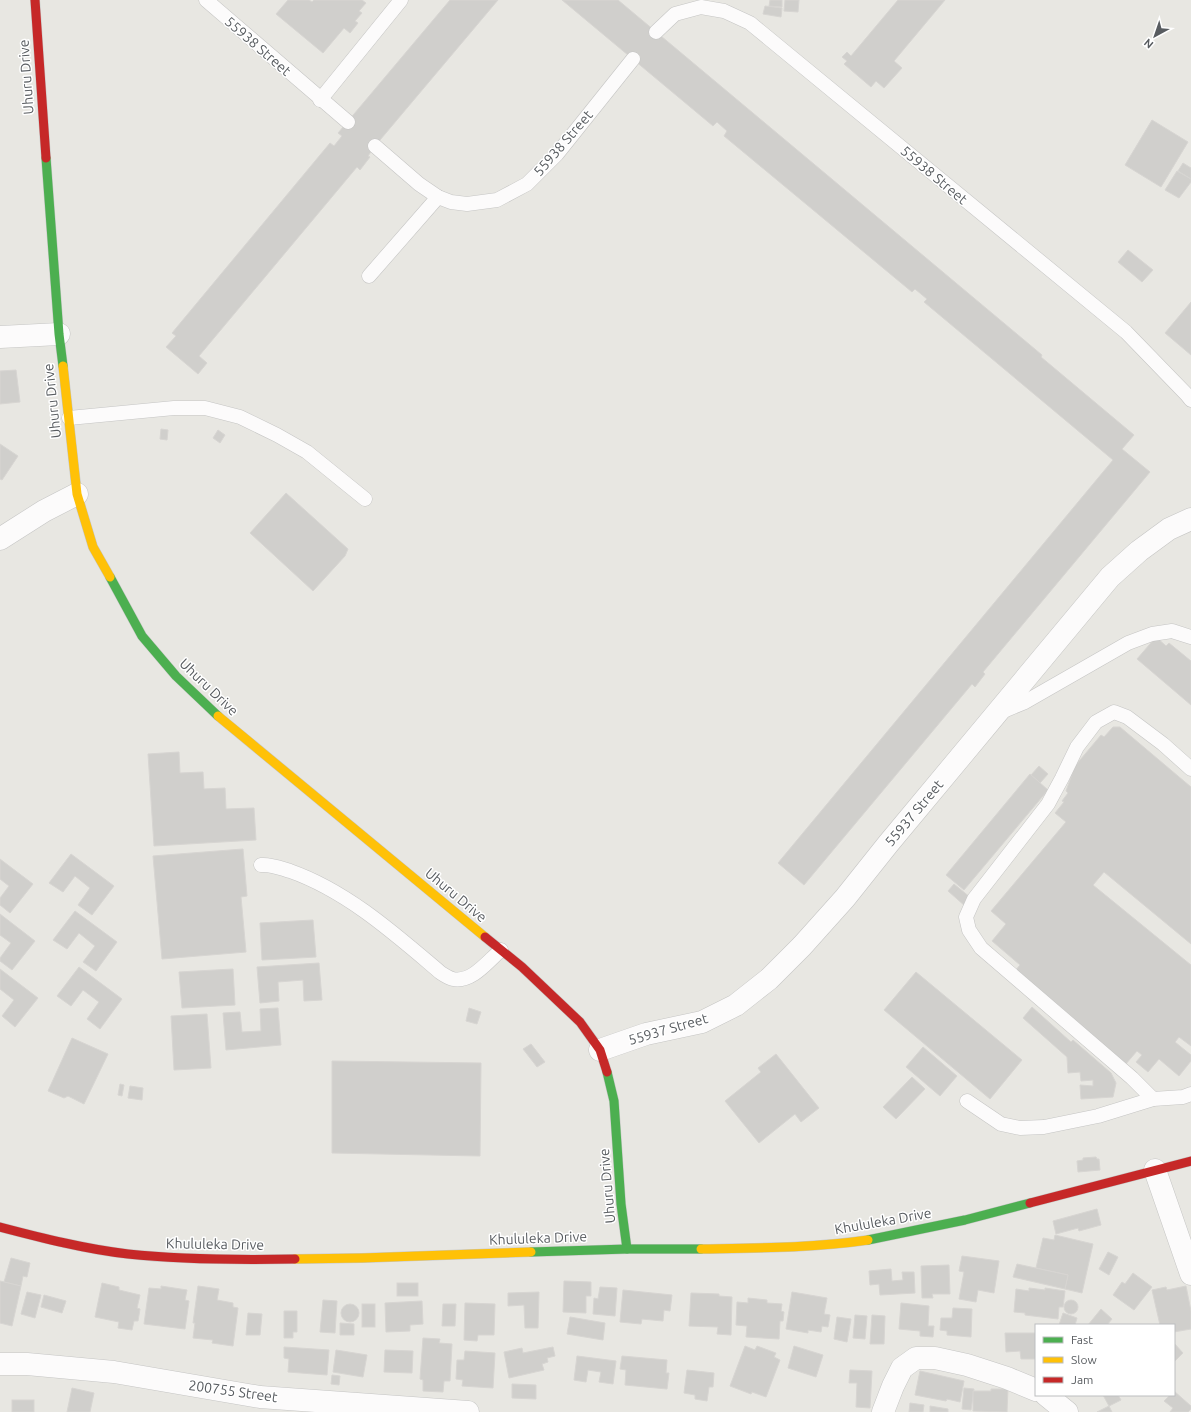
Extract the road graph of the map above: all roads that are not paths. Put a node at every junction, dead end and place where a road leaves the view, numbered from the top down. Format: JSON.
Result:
{"nodes":[{"id":1,"x":35,"y":0,"type":"edge"},
{"id":2,"x":206,"y":0,"type":"edge"},
{"id":3,"x":401,"y":0,"type":"edge"},
{"id":4,"x":656,"y":32,"type":"dead end"},
{"id":5,"x":633,"y":59,"type":"dead end"},
{"id":6,"x":320,"y":100,"type":"junction"},
{"id":7,"x":348,"y":122,"type":"dead end"},
{"id":8,"x":375,"y":146,"type":"dead end"},
{"id":9,"x":438,"y":197,"type":"junction"},
{"id":10,"x":369,"y":276,"type":"dead end"},
{"id":11,"x":59,"y":334,"type":"junction"},
{"id":12,"x":0,"y":337,"type":"edge"},
{"id":13,"x":1191,"y":400,"type":"edge"},
{"id":14,"x":69,"y":418,"type":"junction"},
{"id":15,"x":77,"y":494,"type":"junction"},
{"id":16,"x":366,"y":499,"type":"dead end"},
{"id":17,"x":1191,"y":519,"type":"edge"},
{"id":18,"x":0,"y":539,"type":"edge"},
{"id":19,"x":1191,"y":636,"type":"edge"},
{"id":20,"x":997,"y":714,"type":"junction"},
{"id":21,"x":1191,"y":769,"type":"edge"},
{"id":22,"x":261,"y":864,"type":"dead end"},
{"id":23,"x":501,"y":950,"type":"junction"},
{"id":24,"x":600,"y":1050,"type":"junction"},
{"id":25,"x":1191,"y":1094,"type":"edge"},
{"id":26,"x":1154,"y":1099,"type":"junction"},
{"id":27,"x":967,"y":1101,"type":"dead end"},
{"id":28,"x":1191,"y":1161,"type":"edge"},
{"id":29,"x":1155,"y":1170,"type":"junction"},
{"id":30,"x":0,"y":1227,"type":"edge"},
{"id":31,"x":627,"y":1249,"type":"junction"},
{"id":32,"x":1191,"y":1274,"type":"edge"},
{"id":33,"x":0,"y":1364,"type":"edge"},
{"id":34,"x":1035,"y":1390,"type":"edge"},
{"id":35,"x":1047,"y":1396,"type":"edge"},
{"id":36,"x":468,"y":1412,"type":"edge"},
{"id":37,"x":883,"y":1412,"type":"edge"},
{"id":38,"x":1067,"y":1412,"type":"edge"}],
"edges":[{"from":1,"to":11,"type":"street","name":"Uhuru Drive"},
{"from":2,"to":6,"type":"lane","name":"55938 Street"},
{"from":3,"to":6,"type":"lane"},
{"from":4,"to":13,"type":"lane","name":"55938 Street"},
{"from":5,"to":9,"type":"lane","name":"55938 Street"},
{"from":6,"to":7,"type":"lane","name":"55938 Street"},
{"from":8,"to":9,"type":"lane","name":"55938 Street"},
{"from":9,"to":10,"type":"lane"},
{"from":11,"to":12,"type":"street"},
{"from":11,"to":14,"type":"street","name":"Uhuru Drive"},
{"from":14,"to":15,"type":"street","name":"Uhuru Drive"},
{"from":14,"to":16,"type":"lane"},
{"from":15,"to":18,"type":"street"},
{"from":15,"to":23,"type":"street","name":"Uhuru Drive"},
{"from":17,"to":20,"type":"street","name":"55937 Street"},
{"from":19,"to":20,"type":"lane"},
{"from":20,"to":24,"type":"street","name":"55937 Street"},
{"from":21,"to":26,"type":"lane"},
{"from":22,"to":23,"type":"lane"},
{"from":23,"to":24,"type":"street","name":"Uhuru Drive"},
{"from":24,"to":31,"type":"street","name":"Uhuru Drive"},
{"from":25,"to":26,"type":"lane"},
{"from":26,"to":27,"type":"lane"},
{"from":28,"to":29,"type":"street","name":"Khululeka Drive"},
{"from":29,"to":31,"type":"street","name":"Khululeka Drive"},
{"from":29,"to":32,"type":"street"},
{"from":30,"to":31,"type":"street","name":"Khululeka Drive"},
{"from":33,"to":36,"type":"street","name":"200755 Street"},
{"from":34,"to":37,"type":"street"},
{"from":35,"to":38,"type":"street"}]}
